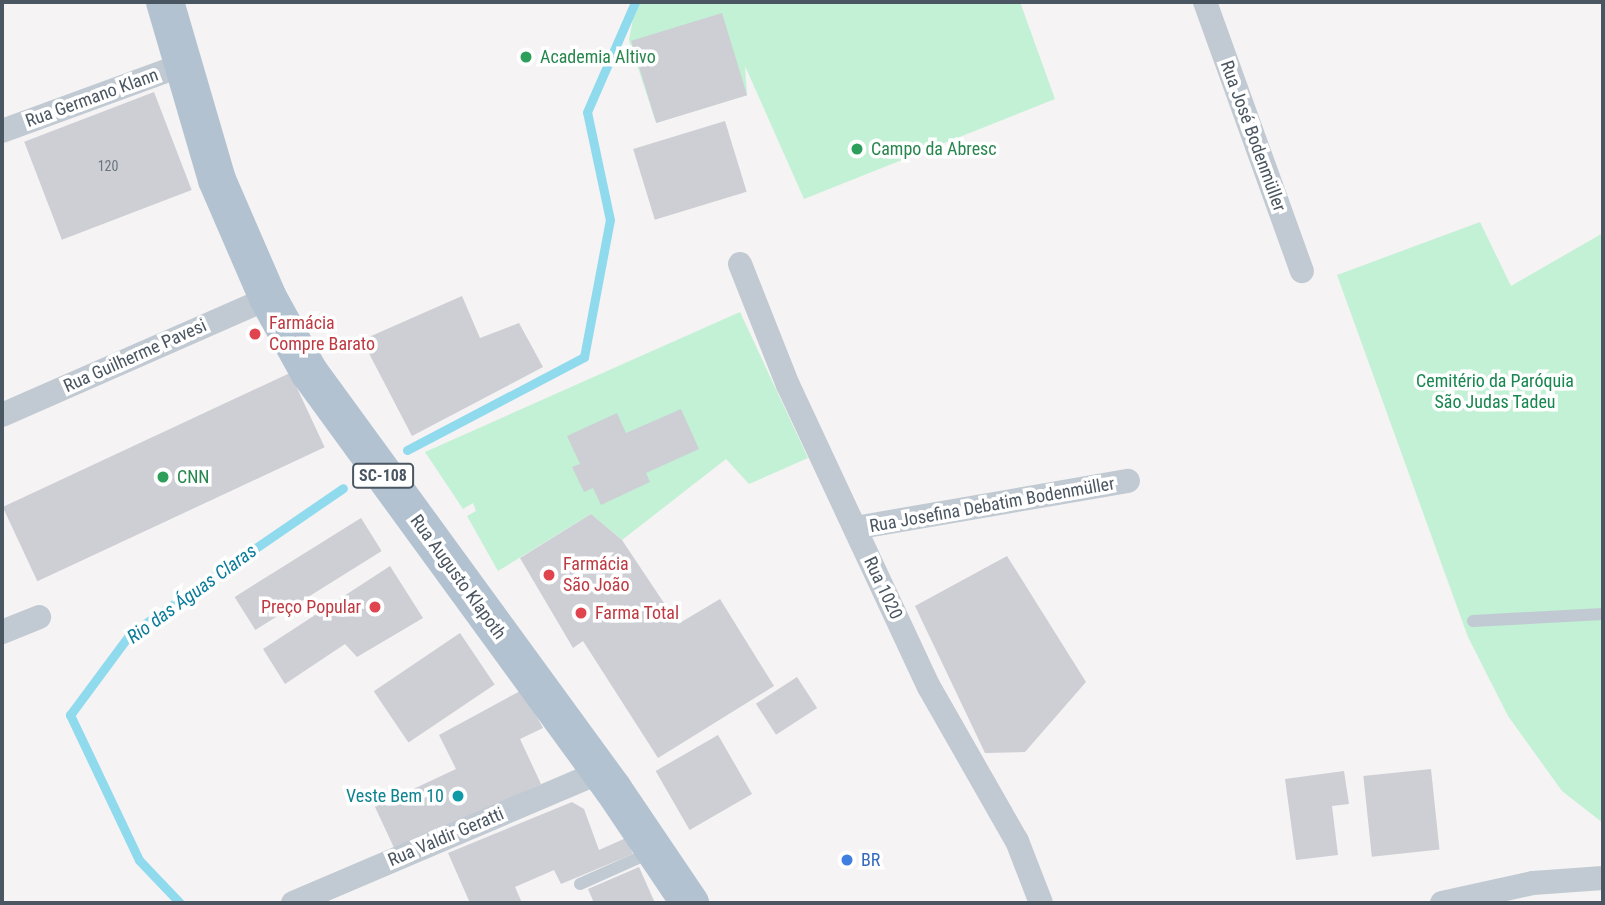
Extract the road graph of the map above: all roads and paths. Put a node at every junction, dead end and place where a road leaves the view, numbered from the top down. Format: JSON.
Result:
{"nodes":[{"id":1,"x":165,"y":2,"type":"edge"},
{"id":2,"x":1205,"y":2,"type":"edge"},
{"id":3,"x":182,"y":65,"type":"junction"},
{"id":4,"x":2,"y":131,"type":"edge"},
{"id":5,"x":740,"y":264,"type":"dead end"},
{"id":6,"x":1302,"y":271,"type":"dead end"},
{"id":7,"x":268,"y":298,"type":"junction"},
{"id":8,"x":2,"y":415,"type":"edge"},
{"id":9,"x":1128,"y":481,"type":"dead end"},
{"id":10,"x":855,"y":528,"type":"junction"},
{"id":11,"x":1603,"y":614,"type":"edge"},
{"id":12,"x":39,"y":617,"type":"dead end"},
{"id":13,"x":1473,"y":621,"type":"dead end"},
{"id":14,"x":2,"y":632,"type":"edge"},
{"id":15,"x":600,"y":772,"type":"junction"},
{"id":16,"x":656,"y":851,"type":"junction"},
{"id":17,"x":1603,"y":878,"type":"edge"},
{"id":18,"x":580,"y":884,"type":"dead end"},
{"id":19,"x":293,"y":903,"type":"edge"},
{"id":20,"x":690,"y":903,"type":"edge"},
{"id":21,"x":1041,"y":903,"type":"edge"},
{"id":22,"x":1441,"y":903,"type":"edge"}],
"edges":[{"from":1,"to":3,"type":"main road","name":"Rua Augusto Klapoth","number":"SC-108"},
{"from":2,"to":6,"type":"street","name":"Rua José Bodenmüller"},
{"from":3,"to":4,"type":"street","name":"Rua Germano Klann"},
{"from":3,"to":7,"type":"main road","name":"Rua Augusto Klapoth","number":"SC-108"},
{"from":5,"to":10,"type":"street","name":"Rua 1020"},
{"from":7,"to":8,"type":"street","name":"Rua Guilherme Pavesi"},
{"from":7,"to":15,"type":"main road","name":"Rua Augusto Klapoth","number":"SC-108"},
{"from":9,"to":10,"type":"street","name":"Rua Josefina Debatim Bodenmüller"},
{"from":10,"to":21,"type":"street","name":"Rua 1020"},
{"from":11,"to":13,"type":"lane"},
{"from":12,"to":14,"type":"street"},
{"from":15,"to":16,"type":"main road","name":"Rua Augusto Klapoth","number":"SC-108"},
{"from":15,"to":19,"type":"street","name":"Rua Valdir Geratti"},
{"from":16,"to":18,"type":"lane"},
{"from":16,"to":20,"type":"main road","name":"Rua Augusto Klapoth","number":"SC-108"},
{"from":17,"to":22,"type":"street"}]}
